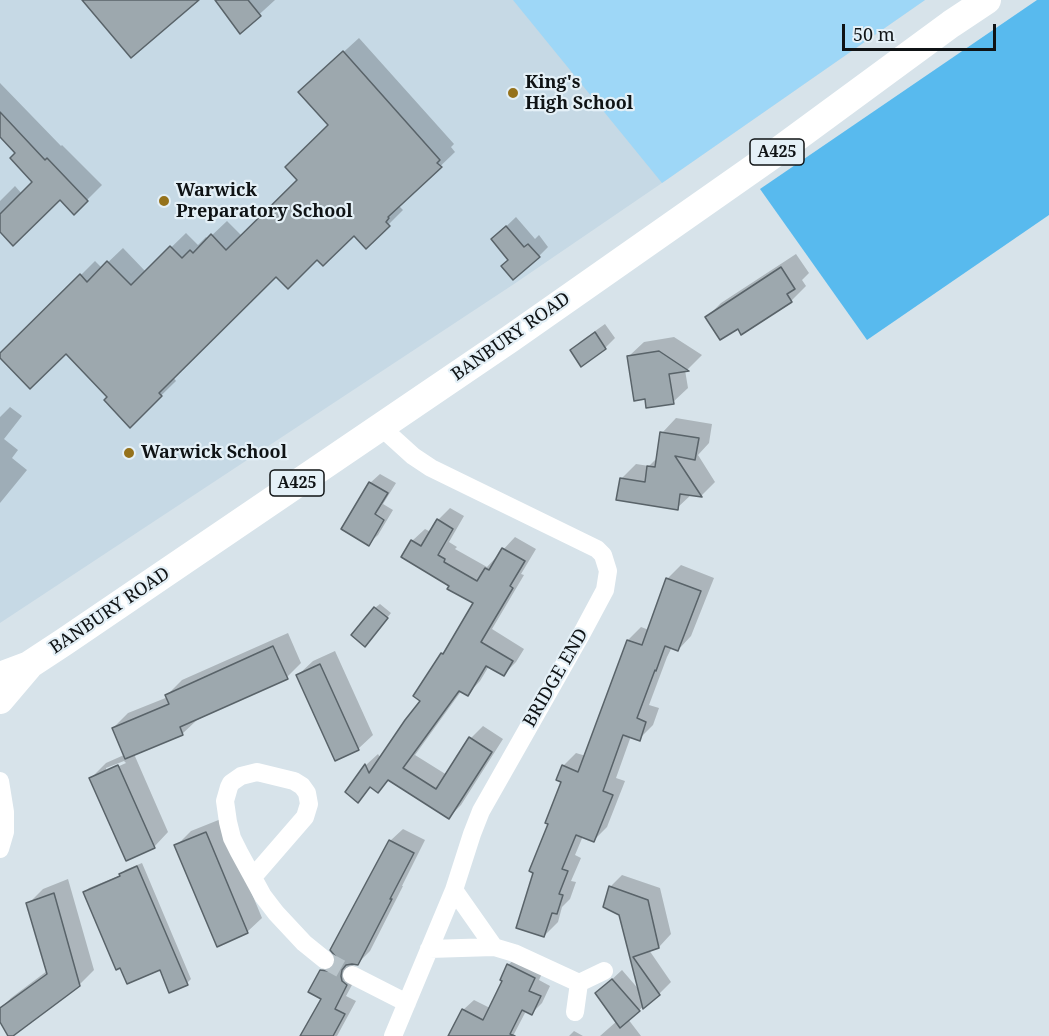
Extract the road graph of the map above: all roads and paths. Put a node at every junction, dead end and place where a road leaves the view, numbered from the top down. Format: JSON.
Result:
{"nodes":[{"id":1,"x":987,"y":0,"type":"edge"},
{"id":2,"x":381,"y":427,"type":"junction"},
{"id":3,"x":29,"y":665,"type":"junction"},
{"id":4,"x":0,"y":676,"type":"edge"},
{"id":5,"x":0,"y":700,"type":"edge"},
{"id":6,"x":0,"y":781,"type":"edge"},
{"id":7,"x":0,"y":849,"type":"edge"},
{"id":8,"x":253,"y":877,"type":"junction"},
{"id":9,"x":454,"y":890,"type":"junction"},
{"id":10,"x":494,"y":947,"type":"junction"},
{"id":11,"x":429,"y":949,"type":"junction"},
{"id":12,"x":325,"y":960,"type":"tunnel mouth"},
{"id":13,"x":604,"y":971,"type":"dead end"},
{"id":14,"x":352,"y":975,"type":"tunnel mouth"},
{"id":15,"x":579,"y":983,"type":"junction"},
{"id":16,"x":407,"y":1003,"type":"junction"},
{"id":17,"x":575,"y":1012,"type":"dead end"},
{"id":18,"x":393,"y":1036,"type":"edge"}],
"edges":[{"from":1,"to":2,"type":"main road","name":"BANBURY ROAD","number":"A425"},
{"from":2,"to":3,"type":"main road","name":"BANBURY ROAD","number":"A425"},
{"from":2,"to":9,"type":"street","name":"BRIDGE END"},
{"from":3,"to":4,"type":"main road","name":"BANBURY ROAD","number":"A425"},
{"from":3,"to":5,"type":"main road","name":"BANBURY ROAD","number":"A425"},
{"from":6,"to":7,"type":"street"},
{"from":8,"to":8,"type":"street"},
{"from":8,"to":12,"type":"street"},
{"from":9,"to":10,"type":"street"},
{"from":9,"to":11,"type":"street","name":"BRIDGE END"},
{"from":10,"to":11,"type":"street"},
{"from":10,"to":15,"type":"street"},
{"from":11,"to":16,"type":"street","name":"BRIDGE END"},
{"from":13,"to":15,"type":"street"},
{"from":14,"to":16,"type":"street"},
{"from":15,"to":17,"type":"street"},
{"from":16,"to":18,"type":"street","name":"BRIDGE END"}]}
